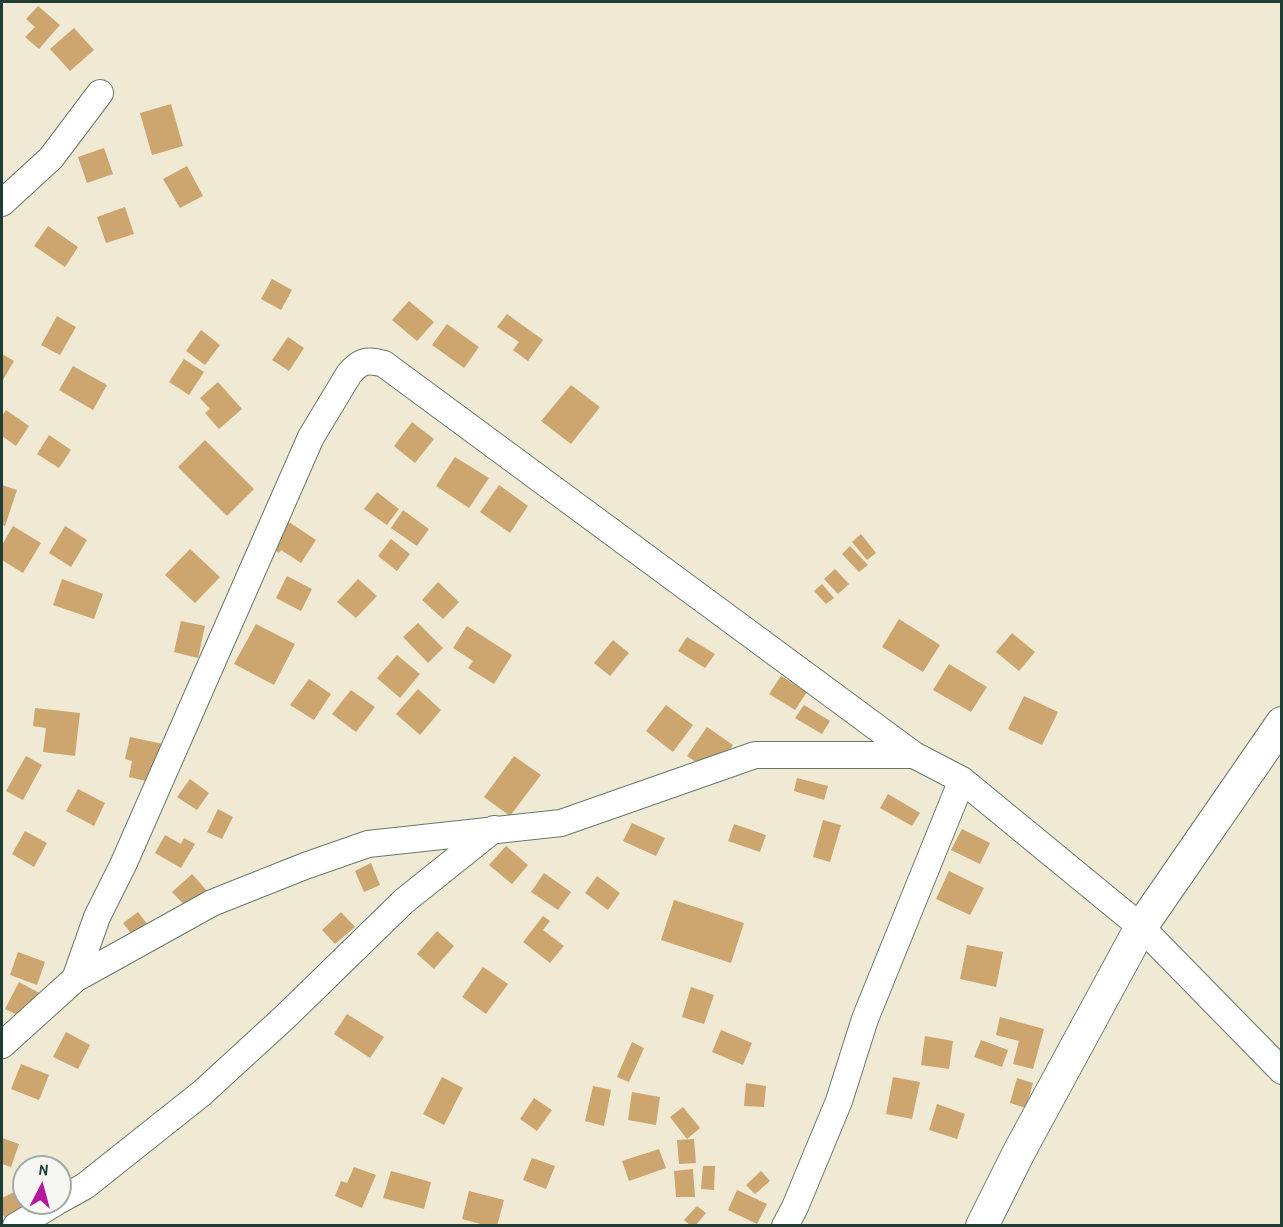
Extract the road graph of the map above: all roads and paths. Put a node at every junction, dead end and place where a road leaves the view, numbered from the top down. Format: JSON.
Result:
{"nodes":[{"id":1,"x":100,"y":93,"type":"dead end"},
{"id":2,"x":2,"y":203,"type":"edge"},
{"id":3,"x":1281,"y":723,"type":"edge"},
{"id":4,"x":914,"y":755,"type":"junction"},
{"id":5,"x":962,"y":780,"type":"junction"},
{"id":6,"x":494,"y":829,"type":"junction"},
{"id":7,"x":1141,"y":927,"type":"junction"},
{"id":8,"x":75,"y":979,"type":"junction"},
{"id":9,"x":2,"y":1045,"type":"edge"},
{"id":10,"x":1281,"y":1071,"type":"edge"},
{"id":11,"x":72,"y":1193,"type":"edge"},
{"id":12,"x":35,"y":1215,"type":"edge"},
{"id":13,"x":16,"y":1226,"type":"edge"},
{"id":14,"x":785,"y":1226,"type":"edge"},
{"id":15,"x":982,"y":1226,"type":"edge"}],
"edges":[{"from":1,"to":2,"type":"street"},
{"from":3,"to":7,"type":"street"},
{"from":4,"to":5,"type":"street"},
{"from":4,"to":6,"type":"street"},
{"from":4,"to":8,"type":"street"},
{"from":5,"to":7,"type":"street"},
{"from":5,"to":14,"type":"street"},
{"from":6,"to":8,"type":"street"},
{"from":6,"to":11,"type":"street"},
{"from":7,"to":10,"type":"street"},
{"from":7,"to":15,"type":"street"},
{"from":8,"to":9,"type":"street"},
{"from":12,"to":13,"type":"street"}]}
